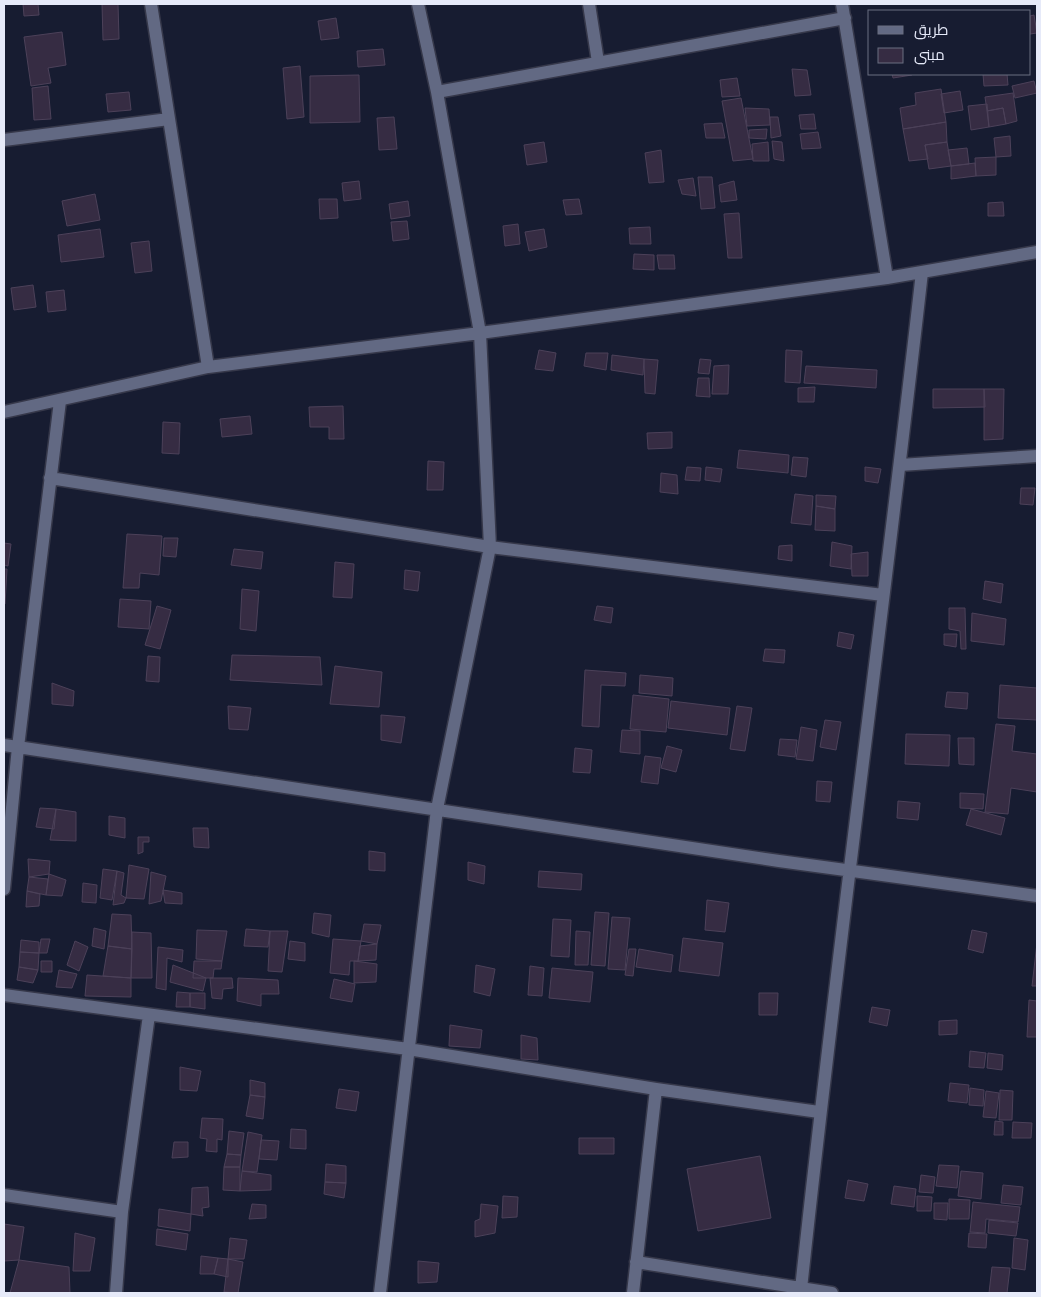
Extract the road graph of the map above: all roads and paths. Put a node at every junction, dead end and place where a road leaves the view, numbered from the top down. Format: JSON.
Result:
{"nodes":[{"id":1,"x":151,"y":4,"type":"edge"},
{"id":2,"x":418,"y":4,"type":"edge"},
{"id":3,"x":589,"y":4,"type":"edge"},
{"id":4,"x":842,"y":4,"type":"edge"},
{"id":5,"x":844,"y":18,"type":"junction"},
{"id":6,"x":598,"y":62,"type":"junction"},
{"id":7,"x":437,"y":92,"type":"junction"},
{"id":8,"x":169,"y":119,"type":"junction"},
{"id":9,"x":4,"y":140,"type":"edge"},
{"id":10,"x":1037,"y":252,"type":"edge"},
{"id":11,"x":922,"y":272,"type":"junction"},
{"id":12,"x":887,"y":278,"type":"junction"},
{"id":13,"x":480,"y":333,"type":"junction"},
{"id":14,"x":208,"y":367,"type":"junction"},
{"id":15,"x":60,"y":401,"type":"junction"},
{"id":16,"x":4,"y":412,"type":"edge"},
{"id":17,"x":1037,"y":456,"type":"edge"},
{"id":18,"x":900,"y":465,"type":"junction"},
{"id":19,"x":50,"y":478,"type":"junction"},
{"id":20,"x":490,"y":547,"type":"junction"},
{"id":21,"x":883,"y":595,"type":"junction"},
{"id":22,"x":4,"y":745,"type":"edge"},
{"id":23,"x":18,"y":747,"type":"junction"},
{"id":24,"x":437,"y":809,"type":"junction"},
{"id":25,"x":848,"y":870,"type":"junction"},
{"id":26,"x":4,"y":889,"type":"edge"},
{"id":27,"x":1037,"y":896,"type":"edge"},
{"id":28,"x":4,"y":995,"type":"edge"},
{"id":29,"x":149,"y":1015,"type":"junction"},
{"id":30,"x":408,"y":1049,"type":"junction"},
{"id":31,"x":656,"y":1089,"type":"junction"},
{"id":32,"x":819,"y":1112,"type":"junction"},
{"id":33,"x":4,"y":1196,"type":"edge"},
{"id":34,"x":122,"y":1212,"type":"junction"},
{"id":35,"x":636,"y":1262,"type":"junction"},
{"id":36,"x":801,"y":1289,"type":"junction"},
{"id":37,"x":116,"y":1293,"type":"edge"},
{"id":38,"x":380,"y":1293,"type":"edge"},
{"id":39,"x":633,"y":1293,"type":"edge"},
{"id":40,"x":832,"y":1293,"type":"edge"}],
"edges":[{"from":1,"to":8,"type":"street"},
{"from":2,"to":7,"type":"street"},
{"from":3,"to":6,"type":"street"},
{"from":4,"to":5,"type":"street"},
{"from":5,"to":6,"type":"street"},
{"from":5,"to":12,"type":"street"},
{"from":6,"to":7,"type":"street"},
{"from":7,"to":13,"type":"street"},
{"from":8,"to":9,"type":"street"},
{"from":8,"to":14,"type":"street"},
{"from":10,"to":11,"type":"street"},
{"from":11,"to":12,"type":"street"},
{"from":11,"to":18,"type":"street"},
{"from":12,"to":13,"type":"street"},
{"from":13,"to":14,"type":"street"},
{"from":13,"to":20,"type":"street"},
{"from":14,"to":15,"type":"street"},
{"from":15,"to":16,"type":"street"},
{"from":15,"to":19,"type":"street"},
{"from":17,"to":18,"type":"street"},
{"from":18,"to":21,"type":"street"},
{"from":19,"to":20,"type":"street"},
{"from":19,"to":23,"type":"street"},
{"from":20,"to":21,"type":"street"},
{"from":20,"to":24,"type":"street"},
{"from":21,"to":25,"type":"street"},
{"from":22,"to":23,"type":"street"},
{"from":23,"to":24,"type":"street"},
{"from":23,"to":26,"type":"street"},
{"from":24,"to":25,"type":"street"},
{"from":24,"to":30,"type":"street"},
{"from":25,"to":27,"type":"street"},
{"from":25,"to":32,"type":"street"},
{"from":28,"to":29,"type":"street"},
{"from":29,"to":30,"type":"street"},
{"from":29,"to":34,"type":"street"},
{"from":30,"to":31,"type":"street"},
{"from":30,"to":38,"type":"street"},
{"from":31,"to":32,"type":"street"},
{"from":31,"to":35,"type":"street"},
{"from":32,"to":36,"type":"street"},
{"from":33,"to":34,"type":"street"},
{"from":34,"to":37,"type":"street"},
{"from":35,"to":36,"type":"street"},
{"from":35,"to":39,"type":"street"},
{"from":36,"to":40,"type":"street"}]}
